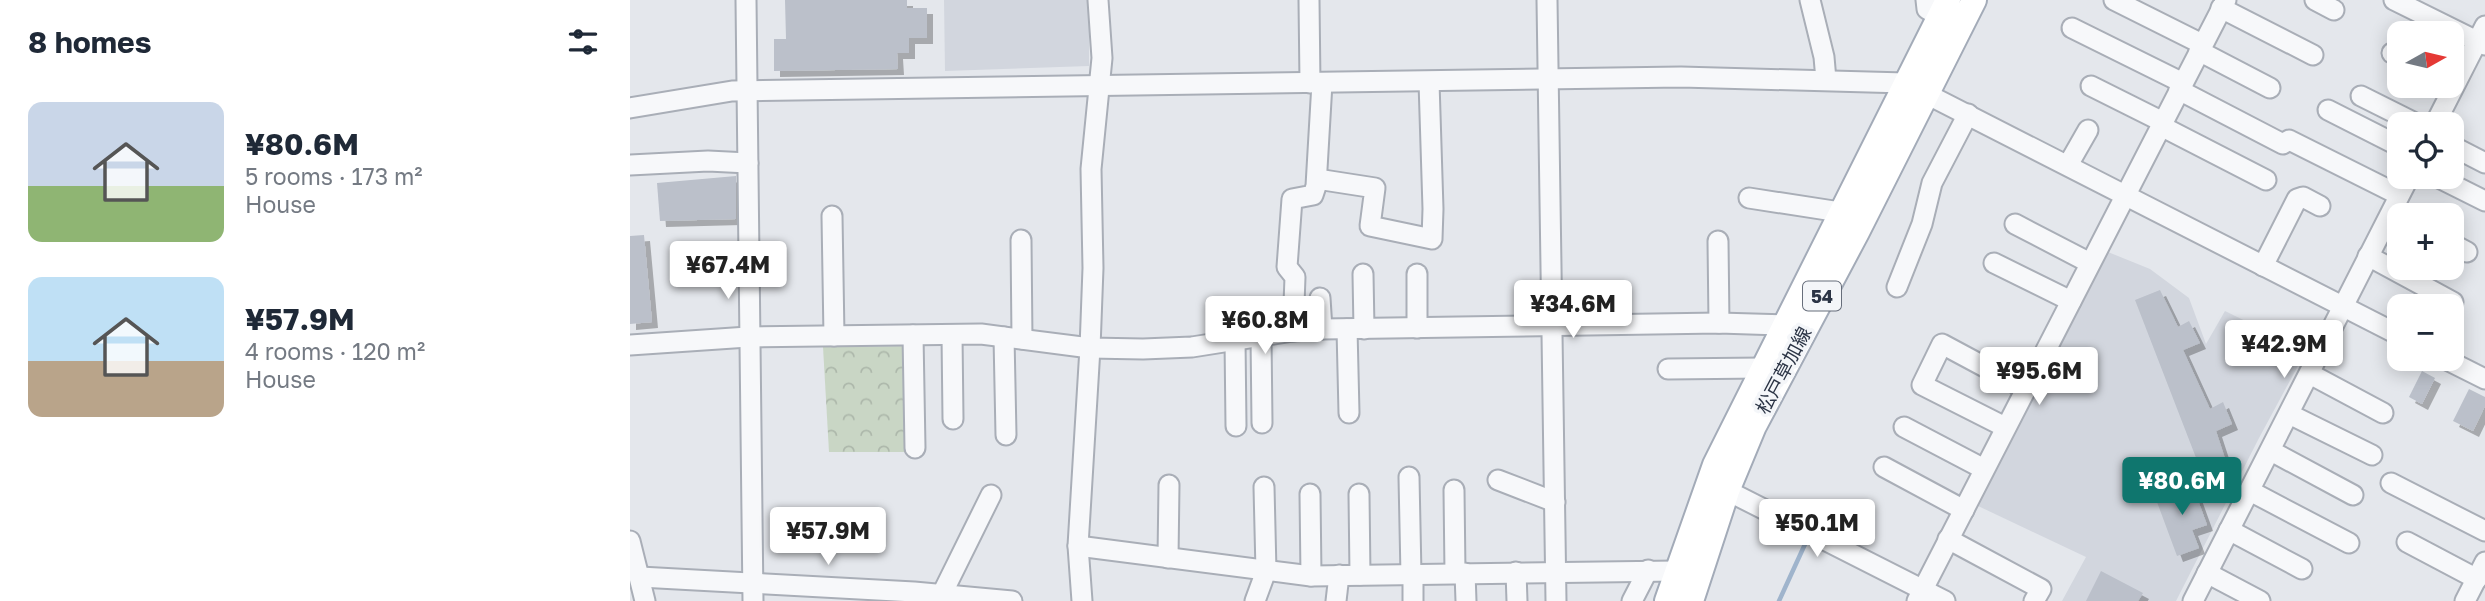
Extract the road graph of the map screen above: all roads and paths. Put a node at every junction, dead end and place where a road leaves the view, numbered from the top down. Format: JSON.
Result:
{"nodes":[{"id":1,"x":746,"y":0,"type":"edge"},
{"id":2,"x":1098,"y":0,"type":"edge"},
{"id":3,"x":1309,"y":0,"type":"edge"},
{"id":4,"x":1547,"y":0,"type":"edge"},
{"id":5,"x":1810,"y":0,"type":"edge"},
{"id":6,"x":1973,"y":0,"type":"edge"},
{"id":7,"x":2114,"y":0,"type":"edge"},
{"id":8,"x":2315,"y":0,"type":"edge"},
{"id":9,"x":2394,"y":0,"type":"edge"},
{"id":10,"x":2220,"y":4,"type":"edge"},
{"id":11,"x":1938,"y":5,"type":"edge"},
{"id":12,"x":2334,"y":10,"type":"dead end"},
{"id":13,"x":2072,"y":28,"type":"dead end"},
{"id":14,"x":2482,"y":37,"type":"edge"},
{"id":15,"x":2200,"y":48,"type":"junction"},
{"id":16,"x":2313,"y":55,"type":"dead end"},
{"id":17,"x":2464,"y":67,"type":"edge"},
{"id":18,"x":1548,"y":80,"type":"junction"},
{"id":19,"x":1826,"y":80,"type":"junction"},
{"id":20,"x":1429,"y":82,"type":"junction"},
{"id":21,"x":1316,"y":83,"type":"junction"},
{"id":22,"x":1100,"y":86,"type":"junction"},
{"id":23,"x":2091,"y":86,"type":"dead end"},
{"id":24,"x":2181,"y":86,"type":"junction"},
{"id":25,"x":1916,"y":88,"type":"junction"},
{"id":26,"x":2270,"y":88,"type":"dead end"},
{"id":27,"x":747,"y":92,"type":"junction"},
{"id":28,"x":2361,"y":96,"type":"dead end"},
{"id":29,"x":630,"y":108,"type":"edge"},
{"id":30,"x":2328,"y":110,"type":"dead end"},
{"id":31,"x":2393,"y":112,"type":"edge"},
{"id":32,"x":1968,"y":114,"type":"junction"},
{"id":33,"x":2162,"y":124,"type":"junction"},
{"id":34,"x":2088,"y":130,"type":"dead end"},
{"id":35,"x":2387,"y":140,"type":"edge"},
{"id":36,"x":2464,"y":152,"type":"edge"},
{"id":37,"x":748,"y":163,"type":"junction"},
{"id":38,"x":2485,"y":163,"type":"edge"},
{"id":39,"x":630,"y":165,"type":"edge"},
{"id":40,"x":2068,"y":165,"type":"junction"},
{"id":41,"x":1317,"y":179,"type":"junction"},
{"id":42,"x":2266,"y":180,"type":"dead end"},
{"id":43,"x":2461,"y":189,"type":"edge"},
{"id":44,"x":2126,"y":195,"type":"junction"},
{"id":45,"x":1749,"y":198,"type":"dead end"},
{"id":46,"x":2485,"y":201,"type":"edge"},
{"id":47,"x":2388,"y":203,"type":"edge"},
{"id":48,"x":2320,"y":206,"type":"dead end"},
{"id":49,"x":1840,"y":212,"type":"junction"},
{"id":50,"x":832,"y":216,"type":"dead end"},
{"id":51,"x":2387,"y":223,"type":"edge"},
{"id":52,"x":2015,"y":224,"type":"dead end"},
{"id":53,"x":1021,"y":240,"type":"dead end"},
{"id":54,"x":1718,"y":241,"type":"dead end"},
{"id":55,"x":2368,"y":256,"type":"junction"},
{"id":56,"x":1994,"y":262,"type":"dead end"},
{"id":57,"x":2090,"y":263,"type":"junction"},
{"id":58,"x":2263,"y":266,"type":"junction"},
{"id":59,"x":1363,"y":274,"type":"dead end"},
{"id":60,"x":1417,"y":274,"type":"dead end"},
{"id":61,"x":1897,"y":287,"type":"dead end"},
{"id":62,"x":2438,"y":294,"type":"edge"},
{"id":63,"x":1320,"y":298,"type":"dead end"},
{"id":64,"x":2071,"y":301,"type":"junction"},
{"id":65,"x":2343,"y":306,"type":"junction"},
{"id":66,"x":1719,"y":323,"type":"junction"},
{"id":67,"x":1784,"y":325,"type":"junction"},
{"id":68,"x":1552,"y":326,"type":"junction"},
{"id":69,"x":1418,"y":328,"type":"junction"},
{"id":70,"x":1322,"y":329,"type":"junction"},
{"id":71,"x":1356,"y":329,"type":"junction"},
{"id":72,"x":2387,"y":329,"type":"edge"},
{"id":73,"x":1293,"y":331,"type":"junction"},
{"id":74,"x":913,"y":335,"type":"junction"},
{"id":75,"x":952,"y":335,"type":"junction"},
{"id":76,"x":834,"y":336,"type":"junction"},
{"id":77,"x":1261,"y":336,"type":"junction"},
{"id":78,"x":748,"y":337,"type":"junction"},
{"id":79,"x":1013,"y":338,"type":"junction"},
{"id":80,"x":1235,"y":340,"type":"junction"},
{"id":81,"x":630,"y":345,"type":"edge"},
{"id":82,"x":1090,"y":348,"type":"junction"},
{"id":83,"x":1762,"y":368,"type":"junction"},
{"id":84,"x":2464,"y":368,"type":"edge"},
{"id":85,"x":1668,"y":369,"type":"dead end"},
{"id":86,"x":2309,"y":374,"type":"junction"},
{"id":87,"x":2485,"y":379,"type":"edge"},
{"id":88,"x":2026,"y":389,"type":"junction"},
{"id":89,"x":1349,"y":413,"type":"dead end"},
{"id":90,"x":2384,"y":413,"type":"dead end"},
{"id":91,"x":2289,"y":414,"type":"junction"},
{"id":92,"x":953,"y":419,"type":"dead end"},
{"id":93,"x":1262,"y":423,"type":"dead end"},
{"id":94,"x":1236,"y":426,"type":"dead end"},
{"id":95,"x":1904,"y":427,"type":"dead end"},
{"id":96,"x":2005,"y":427,"type":"junction"},
{"id":97,"x":1006,"y":435,"type":"dead end"},
{"id":98,"x":915,"y":448,"type":"dead end"},
{"id":99,"x":2271,"y":451,"type":"junction"},
{"id":100,"x":2372,"y":455,"type":"dead end"},
{"id":101,"x":1884,"y":467,"type":"dead end"},
{"id":102,"x":1984,"y":469,"type":"junction"},
{"id":103,"x":1409,"y":477,"type":"dead end"},
{"id":104,"x":1498,"y":480,"type":"dead end"},
{"id":105,"x":2391,"y":483,"type":"dead end"},
{"id":106,"x":1169,"y":485,"type":"dead end"},
{"id":107,"x":1717,"y":486,"type":"junction"},
{"id":108,"x":1264,"y":487,"type":"dead end"},
{"id":109,"x":1454,"y":490,"type":"dead end"},
{"id":110,"x":2250,"y":491,"type":"junction"},
{"id":111,"x":1310,"y":494,"type":"dead end"},
{"id":112,"x":1359,"y":494,"type":"dead end"},
{"id":113,"x":991,"y":495,"type":"dead end"},
{"id":114,"x":2353,"y":495,"type":"dead end"},
{"id":115,"x":1555,"y":502,"type":"junction"},
{"id":116,"x":1964,"y":510,"type":"junction"},
{"id":117,"x":2229,"y":530,"type":"junction"},
{"id":118,"x":2485,"y":531,"type":"edge"},
{"id":119,"x":1948,"y":539,"type":"junction"},
{"id":120,"x":630,"y":541,"type":"edge"},
{"id":121,"x":2407,"y":542,"type":"dead end"},
{"id":122,"x":2349,"y":543,"type":"dead end"},
{"id":123,"x":1077,"y":546,"type":"junction"},
{"id":124,"x":1168,"y":558,"type":"junction"},
{"id":125,"x":2302,"y":569,"type":"dead end"},
{"id":126,"x":1648,"y":570,"type":"junction"},
{"id":127,"x":1266,"y":571,"type":"junction"},
{"id":128,"x":1676,"y":571,"type":"junction"},
{"id":129,"x":2481,"y":571,"type":"edge"},
{"id":130,"x":1516,"y":572,"type":"junction"},
{"id":131,"x":1556,"y":572,"type":"junction"},
{"id":132,"x":1460,"y":573,"type":"junction"},
{"id":133,"x":2207,"y":573,"type":"junction"},
{"id":134,"x":1339,"y":575,"type":"junction"},
{"id":135,"x":1360,"y":575,"type":"junction"},
{"id":136,"x":1412,"y":575,"type":"junction"},
{"id":137,"x":1311,"y":576,"type":"junction"},
{"id":138,"x":640,"y":577,"type":"junction"},
{"id":139,"x":753,"y":592,"type":"edge"},
{"id":140,"x":1920,"y":595,"type":"edge"},
{"id":141,"x":894,"y":596,"type":"edge"},
{"id":142,"x":954,"y":597,"type":"edge"},
{"id":143,"x":645,"y":601,"type":"edge"},
{"id":144,"x":1004,"y":601,"type":"edge"},
{"id":145,"x":1082,"y":601,"type":"edge"},
{"id":146,"x":1255,"y":601,"type":"edge"},
{"id":147,"x":1336,"y":601,"type":"edge"},
{"id":148,"x":1413,"y":601,"type":"edge"},
{"id":149,"x":1466,"y":601,"type":"edge"},
{"id":150,"x":1517,"y":601,"type":"edge"},
{"id":151,"x":1556,"y":601,"type":"edge"},
{"id":152,"x":1632,"y":601,"type":"edge"},
{"id":153,"x":1667,"y":601,"type":"edge"},
{"id":154,"x":1690,"y":601,"type":"edge"},
{"id":155,"x":1945,"y":601,"type":"edge"},
{"id":156,"x":2034,"y":601,"type":"edge"},
{"id":157,"x":2193,"y":601,"type":"edge"},
{"id":158,"x":2260,"y":601,"type":"edge"},
{"id":159,"x":2465,"y":601,"type":"edge"}],
"edges":[{"from":1,"to":27,"type":"street"},
{"from":2,"to":22,"type":"street"},
{"from":3,"to":21,"type":"street"},
{"from":4,"to":18,"type":"street"},
{"from":5,"to":19,"type":"street"},
{"from":6,"to":25,"type":"main road","name":"松戸草加線","number":"54"},
{"from":7,"to":15,"type":"street"},
{"from":8,"to":12,"type":"street"},
{"from":9,"to":14,"type":"street"},
{"from":10,"to":15,"type":"street"},
{"from":10,"to":16,"type":"street"},
{"from":11,"to":25,"type":"main road","name":"松戸草加線","number":"54"},
{"from":13,"to":24,"type":"street"},
{"from":14,"to":17,"type":"street"},
{"from":15,"to":24,"type":"street"},
{"from":15,"to":26,"type":"street"},
{"from":18,"to":19,"type":"street"},
{"from":18,"to":20,"type":"street"},
{"from":18,"to":68,"type":"street"},
{"from":19,"to":25,"type":"street"},
{"from":20,"to":21,"type":"street"},
{"from":20,"to":41,"type":"street"},
{"from":21,"to":22,"type":"street"},
{"from":21,"to":41,"type":"street"},
{"from":22,"to":27,"type":"street"},
{"from":22,"to":82,"type":"street"},
{"from":23,"to":33,"type":"street"},
{"from":24,"to":33,"type":"street"},
{"from":24,"to":47,"type":"street"},
{"from":25,"to":32,"type":"street"},
{"from":25,"to":49,"type":"main road","name":"松戸草加線","number":"54"},
{"from":25,"to":107,"type":"main road","name":"松戸草加線","number":"54"},
{"from":27,"to":29,"type":"street"},
{"from":27,"to":37,"type":"street"},
{"from":28,"to":31,"type":"street"},
{"from":30,"to":35,"type":"street"},
{"from":32,"to":40,"type":"street"},
{"from":32,"to":61,"type":"street"},
{"from":33,"to":42,"type":"street"},
{"from":33,"to":44,"type":"street"},
{"from":34,"to":40,"type":"street"},
{"from":36,"to":38,"type":"street"},
{"from":37,"to":39,"type":"street"},
{"from":37,"to":78,"type":"street"},
{"from":40,"to":44,"type":"street"},
{"from":41,"to":73,"type":"street"},
{"from":43,"to":46,"type":"street"},
{"from":44,"to":57,"type":"street"},
{"from":44,"to":58,"type":"street"},
{"from":45,"to":49,"type":"street"},
{"from":48,"to":58,"type":"street"},
{"from":49,"to":67,"type":"main road","name":"松戸草加線","number":"54"},
{"from":50,"to":76,"type":"street"},
{"from":51,"to":55,"type":"street"},
{"from":52,"to":57,"type":"street"},
{"from":53,"to":79,"type":"street"},
{"from":54,"to":66,"type":"street"},
{"from":55,"to":62,"type":"street"},
{"from":55,"to":65,"type":"street"},
{"from":56,"to":64,"type":"street"},
{"from":57,"to":64,"type":"street"},
{"from":58,"to":65,"type":"street"},
{"from":59,"to":71,"type":"street"},
{"from":60,"to":69,"type":"street"},
{"from":63,"to":70,"type":"street"},
{"from":64,"to":88,"type":"street"},
{"from":65,"to":72,"type":"street"},
{"from":65,"to":86,"type":"street"},
{"from":66,"to":67,"type":"street"},
{"from":66,"to":68,"type":"street"},
{"from":67,"to":83,"type":"main road","name":"松戸草加線","number":"54"},
{"from":68,"to":69,"type":"street"},
{"from":68,"to":115,"type":"street"},
{"from":69,"to":71,"type":"street"},
{"from":70,"to":71,"type":"street"},
{"from":70,"to":73,"type":"street"},
{"from":71,"to":89,"type":"street"},
{"from":73,"to":77,"type":"street"},
{"from":74,"to":75,"type":"street"},
{"from":74,"to":76,"type":"street"},
{"from":74,"to":98,"type":"street"},
{"from":75,"to":79,"type":"street"},
{"from":75,"to":92,"type":"street"},
{"from":76,"to":78,"type":"street"},
{"from":77,"to":80,"type":"street"},
{"from":77,"to":93,"type":"street"},
{"from":78,"to":81,"type":"street"},
{"from":78,"to":139,"type":"street"},
{"from":79,"to":82,"type":"street"},
{"from":79,"to":97,"type":"street"},
{"from":80,"to":82,"type":"street"},
{"from":80,"to":94,"type":"street"},
{"from":82,"to":123,"type":"street"},
{"from":83,"to":85,"type":"street"},
{"from":83,"to":107,"type":"main road","name":"松戸草加線","number":"54"},
{"from":84,"to":87,"type":"street"},
{"from":86,"to":90,"type":"street"},
{"from":86,"to":91,"type":"street"},
{"from":88,"to":96,"type":"street"},
{"from":88,"to":96,"type":"street"},
{"from":91,"to":99,"type":"street"},
{"from":91,"to":100,"type":"street"},
{"from":95,"to":102,"type":"street"},
{"from":96,"to":102,"type":"street"},
{"from":99,"to":110,"type":"street"},
{"from":99,"to":114,"type":"street"},
{"from":101,"to":116,"type":"street"},
{"from":102,"to":116,"type":"street"},
{"from":103,"to":136,"type":"street"},
{"from":104,"to":115,"type":"street"},
{"from":105,"to":118,"type":"street"},
{"from":106,"to":124,"type":"street"},
{"from":107,"to":128,"type":"main road","name":"松戸草加線","number":"54"},
{"from":107,"to":140,"type":"street"},
{"from":107,"to":154,"type":"main road","name":"松戸草加線","number":"54"},
{"from":108,"to":127,"type":"street"},
{"from":109,"to":132,"type":"street"},
{"from":110,"to":117,"type":"street"},
{"from":110,"to":122,"type":"street"},
{"from":111,"to":137,"type":"street"},
{"from":112,"to":135,"type":"street"},
{"from":113,"to":142,"type":"street"},
{"from":115,"to":131,"type":"street"},
{"from":116,"to":119,"type":"street"},
{"from":117,"to":125,"type":"street"},
{"from":117,"to":133,"type":"street"},
{"from":119,"to":140,"type":"street"},
{"from":119,"to":156,"type":"street"},
{"from":120,"to":138,"type":"street"},
{"from":121,"to":129,"type":"street"},
{"from":123,"to":124,"type":"street"},
{"from":123,"to":145,"type":"street"},
{"from":124,"to":127,"type":"street"},
{"from":126,"to":128,"type":"street"},
{"from":126,"to":131,"type":"street"},
{"from":126,"to":152,"type":"street"},
{"from":127,"to":137,"type":"street"},
{"from":127,"to":146,"type":"street"},
{"from":128,"to":153,"type":"main road","name":"松戸草加線","number":"54"},
{"from":129,"to":159,"type":"street"},
{"from":130,"to":131,"type":"street"},
{"from":130,"to":132,"type":"street"},
{"from":130,"to":150,"type":"street"},
{"from":131,"to":151,"type":"street"},
{"from":132,"to":136,"type":"street"},
{"from":132,"to":149,"type":"street"},
{"from":133,"to":157,"type":"street"},
{"from":133,"to":158,"type":"street"},
{"from":134,"to":135,"type":"street"},
{"from":134,"to":137,"type":"street"},
{"from":134,"to":147,"type":"street"},
{"from":135,"to":136,"type":"street"},
{"from":136,"to":148,"type":"street"},
{"from":138,"to":139,"type":"street"},
{"from":138,"to":143,"type":"street"},
{"from":139,"to":141,"type":"street"},
{"from":140,"to":155,"type":"street"},
{"from":141,"to":142,"type":"street"},
{"from":142,"to":144,"type":"street"}]}
